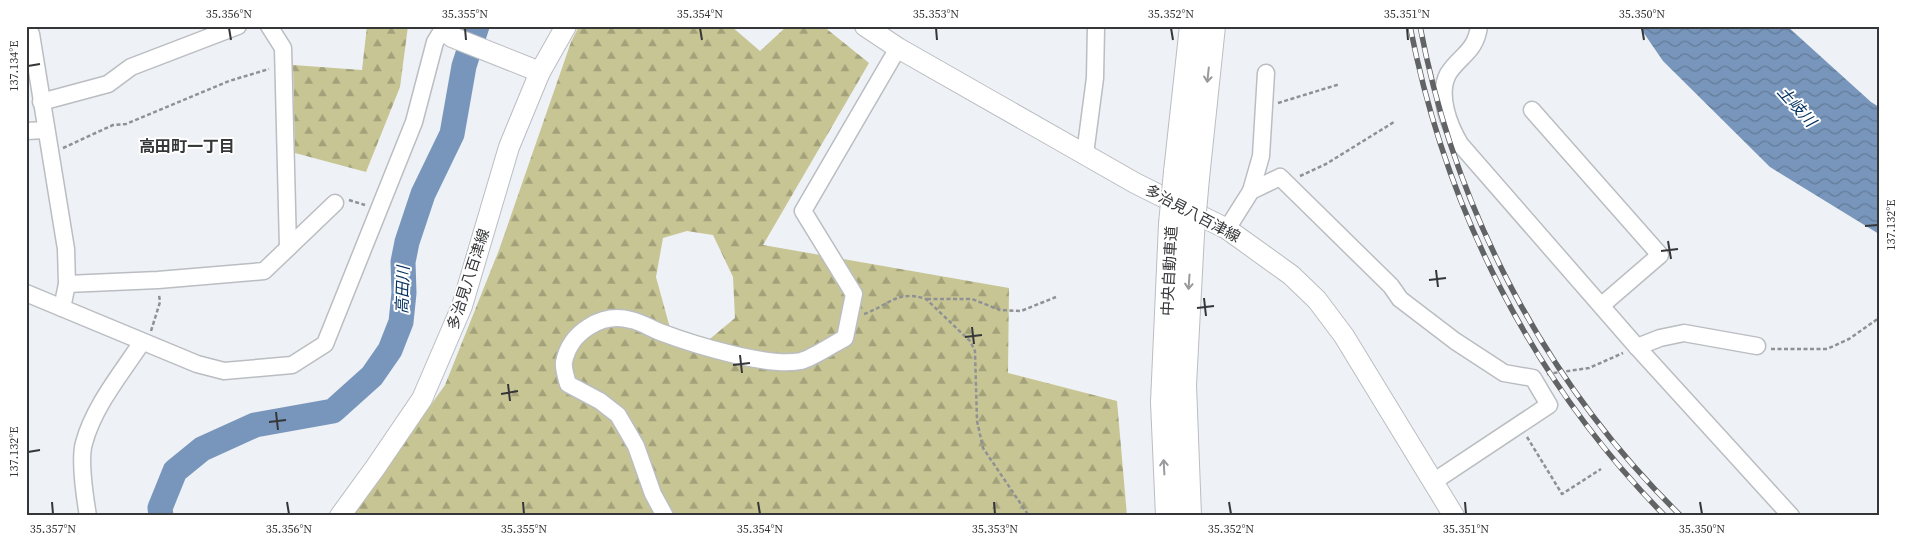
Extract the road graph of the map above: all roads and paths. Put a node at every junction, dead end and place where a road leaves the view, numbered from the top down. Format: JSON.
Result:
{"nodes":[{"id":1,"x":26,"y":26,"type":"edge"},
{"id":2,"x":238,"y":26,"type":"edge"},
{"id":3,"x":269,"y":26,"type":"edge"},
{"id":4,"x":566,"y":26,"type":"edge"},
{"id":5,"x":865,"y":26,"type":"edge"},
{"id":6,"x":1096,"y":26,"type":"edge"},
{"id":7,"x":1192,"y":26,"type":"edge"},
{"id":8,"x":1213,"y":26,"type":"edge"},
{"id":9,"x":1479,"y":26,"type":"edge"},
{"id":10,"x":446,"y":31,"type":"edge"},
{"id":11,"x":898,"y":48,"type":"junction"},
{"id":12,"x":284,"y":64,"type":"junction"},
{"id":13,"x":540,"y":72,"type":"junction"},
{"id":14,"x":1266,"y":73,"type":"dead end"},
{"id":15,"x":1340,"y":84,"type":"dead end"},
{"id":16,"x":41,"y":102,"type":"junction"},
{"id":17,"x":1264,"y":107,"type":"junction"},
{"id":18,"x":1532,"y":110,"type":"dead end"},
{"id":19,"x":1394,"y":122,"type":"dead end"},
{"id":20,"x":46,"y":130,"type":"junction"},
{"id":21,"x":26,"y":131,"type":"edge"},
{"id":22,"x":50,"y":151,"type":"junction"},
{"id":23,"x":1085,"y":154,"type":"junction"},
{"id":24,"x":1187,"y":175,"type":"junction"},
{"id":25,"x":1285,"y":183,"type":"junction"},
{"id":26,"x":1251,"y":191,"type":"junction"},
{"id":27,"x":335,"y":203,"type":"joint"},
{"id":28,"x":381,"y":206,"type":"junction"},
{"id":29,"x":1181,"y":229,"type":"junction"},
{"id":30,"x":1227,"y":229,"type":"junction"},
{"id":31,"x":288,"y":248,"type":"junction"},
{"id":32,"x":158,"y":280,"type":"junction"},
{"id":33,"x":67,"y":284,"type":"junction"},
{"id":34,"x":26,"y":293,"type":"edge"},
{"id":35,"x":1056,"y":297,"type":"dead end"},
{"id":36,"x":926,"y":299,"type":"junction"},
{"id":37,"x":1602,"y":305,"type":"junction"},
{"id":38,"x":62,"y":308,"type":"junction"},
{"id":39,"x":851,"y":309,"type":"junction"},
{"id":40,"x":1879,"y":318,"type":"edge"},
{"id":41,"x":144,"y":343,"type":"junction"},
{"id":42,"x":1757,"y":346,"type":"joint"},
{"id":43,"x":1637,"y":347,"type":"junction"},
{"id":44,"x":1534,"y":378,"type":"junction"},
{"id":45,"x":1519,"y":425,"type":"junction"},
{"id":46,"x":1600,"y":470,"type":"dead end"},
{"id":47,"x":1434,"y":482,"type":"junction"},
{"id":48,"x":88,"y":516,"type":"edge"},
{"id":49,"x":340,"y":516,"type":"edge"},
{"id":50,"x":665,"y":516,"type":"edge"},
{"id":51,"x":1029,"y":516,"type":"edge"},
{"id":52,"x":1168,"y":516,"type":"edge"},
{"id":53,"x":1189,"y":516,"type":"edge"},
{"id":54,"x":1454,"y":516,"type":"edge"},
{"id":55,"x":1791,"y":516,"type":"edge"}],
"edges":[{"from":1,"to":16,"type":"street"},
{"from":2,"to":16,"type":"street"},
{"from":3,"to":12,"type":"street"},
{"from":4,"to":13,"type":"main road","name":"多治見八百津線"},
{"from":5,"to":11,"type":"main road","name":"多治見八百津線"},
{"from":6,"to":23,"type":"street"},
{"from":7,"to":24,"type":"highway","name":"中央自動車道"},
{"from":8,"to":24,"type":"highway","name":"中央自動車道","one_way":true},
{"from":9,"to":37,"type":"street"},
{"from":10,"to":13,"type":"main road"},
{"from":10,"to":28,"type":"street"},
{"from":11,"to":23,"type":"main road","name":"多治見八百津線"},
{"from":11,"to":39,"type":"street"},
{"from":12,"to":22,"type":"path"},
{"from":12,"to":31,"type":"street"},
{"from":13,"to":49,"type":"main road","name":"多治見八百津線"},
{"from":14,"to":17,"type":"street"},
{"from":15,"to":17,"type":"path"},
{"from":16,"to":20,"type":"street"},
{"from":17,"to":26,"type":"street"},
{"from":18,"to":37,"type":"street"},
{"from":19,"to":25,"type":"path"},
{"from":20,"to":21,"type":"street"},
{"from":20,"to":22,"type":"street"},
{"from":22,"to":33,"type":"street"},
{"from":23,"to":30,"type":"main road","name":"多治見八百津線"},
{"from":24,"to":29,"type":"highway","name":"中央自動車道","bridge":true},
{"from":25,"to":26,"type":"street"},
{"from":25,"to":44,"type":"street"},
{"from":26,"to":30,"type":"street"},
{"from":27,"to":28,"type":"path"},
{"from":27,"to":31,"type":"street"},
{"from":28,"to":41,"type":"street"},
{"from":52,"to":29,"type":"highway","name":"中央自動車道","one_way":true},
{"from":29,"to":53,"type":"highway","name":"中央自動車道","one_way":true},
{"from":30,"to":47,"type":"main road","name":"多治見八百津線"},
{"from":31,"to":32,"type":"street"},
{"from":32,"to":33,"type":"street"},
{"from":32,"to":41,"type":"path"},
{"from":33,"to":38,"type":"street"},
{"from":34,"to":38,"type":"street"},
{"from":35,"to":36,"type":"path"},
{"from":36,"to":39,"type":"path"},
{"from":36,"to":51,"type":"path"},
{"from":37,"to":43,"type":"street"},
{"from":38,"to":41,"type":"street"},
{"from":39,"to":50,"type":"street"},
{"from":40,"to":42,"type":"path"},
{"from":41,"to":48,"type":"street"},
{"from":42,"to":43,"type":"street"},
{"from":43,"to":44,"type":"path"},
{"from":43,"to":55,"type":"street"},
{"from":44,"to":45,"type":"street"},
{"from":45,"to":46,"type":"path"},
{"from":45,"to":47,"type":"street"},
{"from":47,"to":54,"type":"main road","name":"多治見八百津線"}]}
